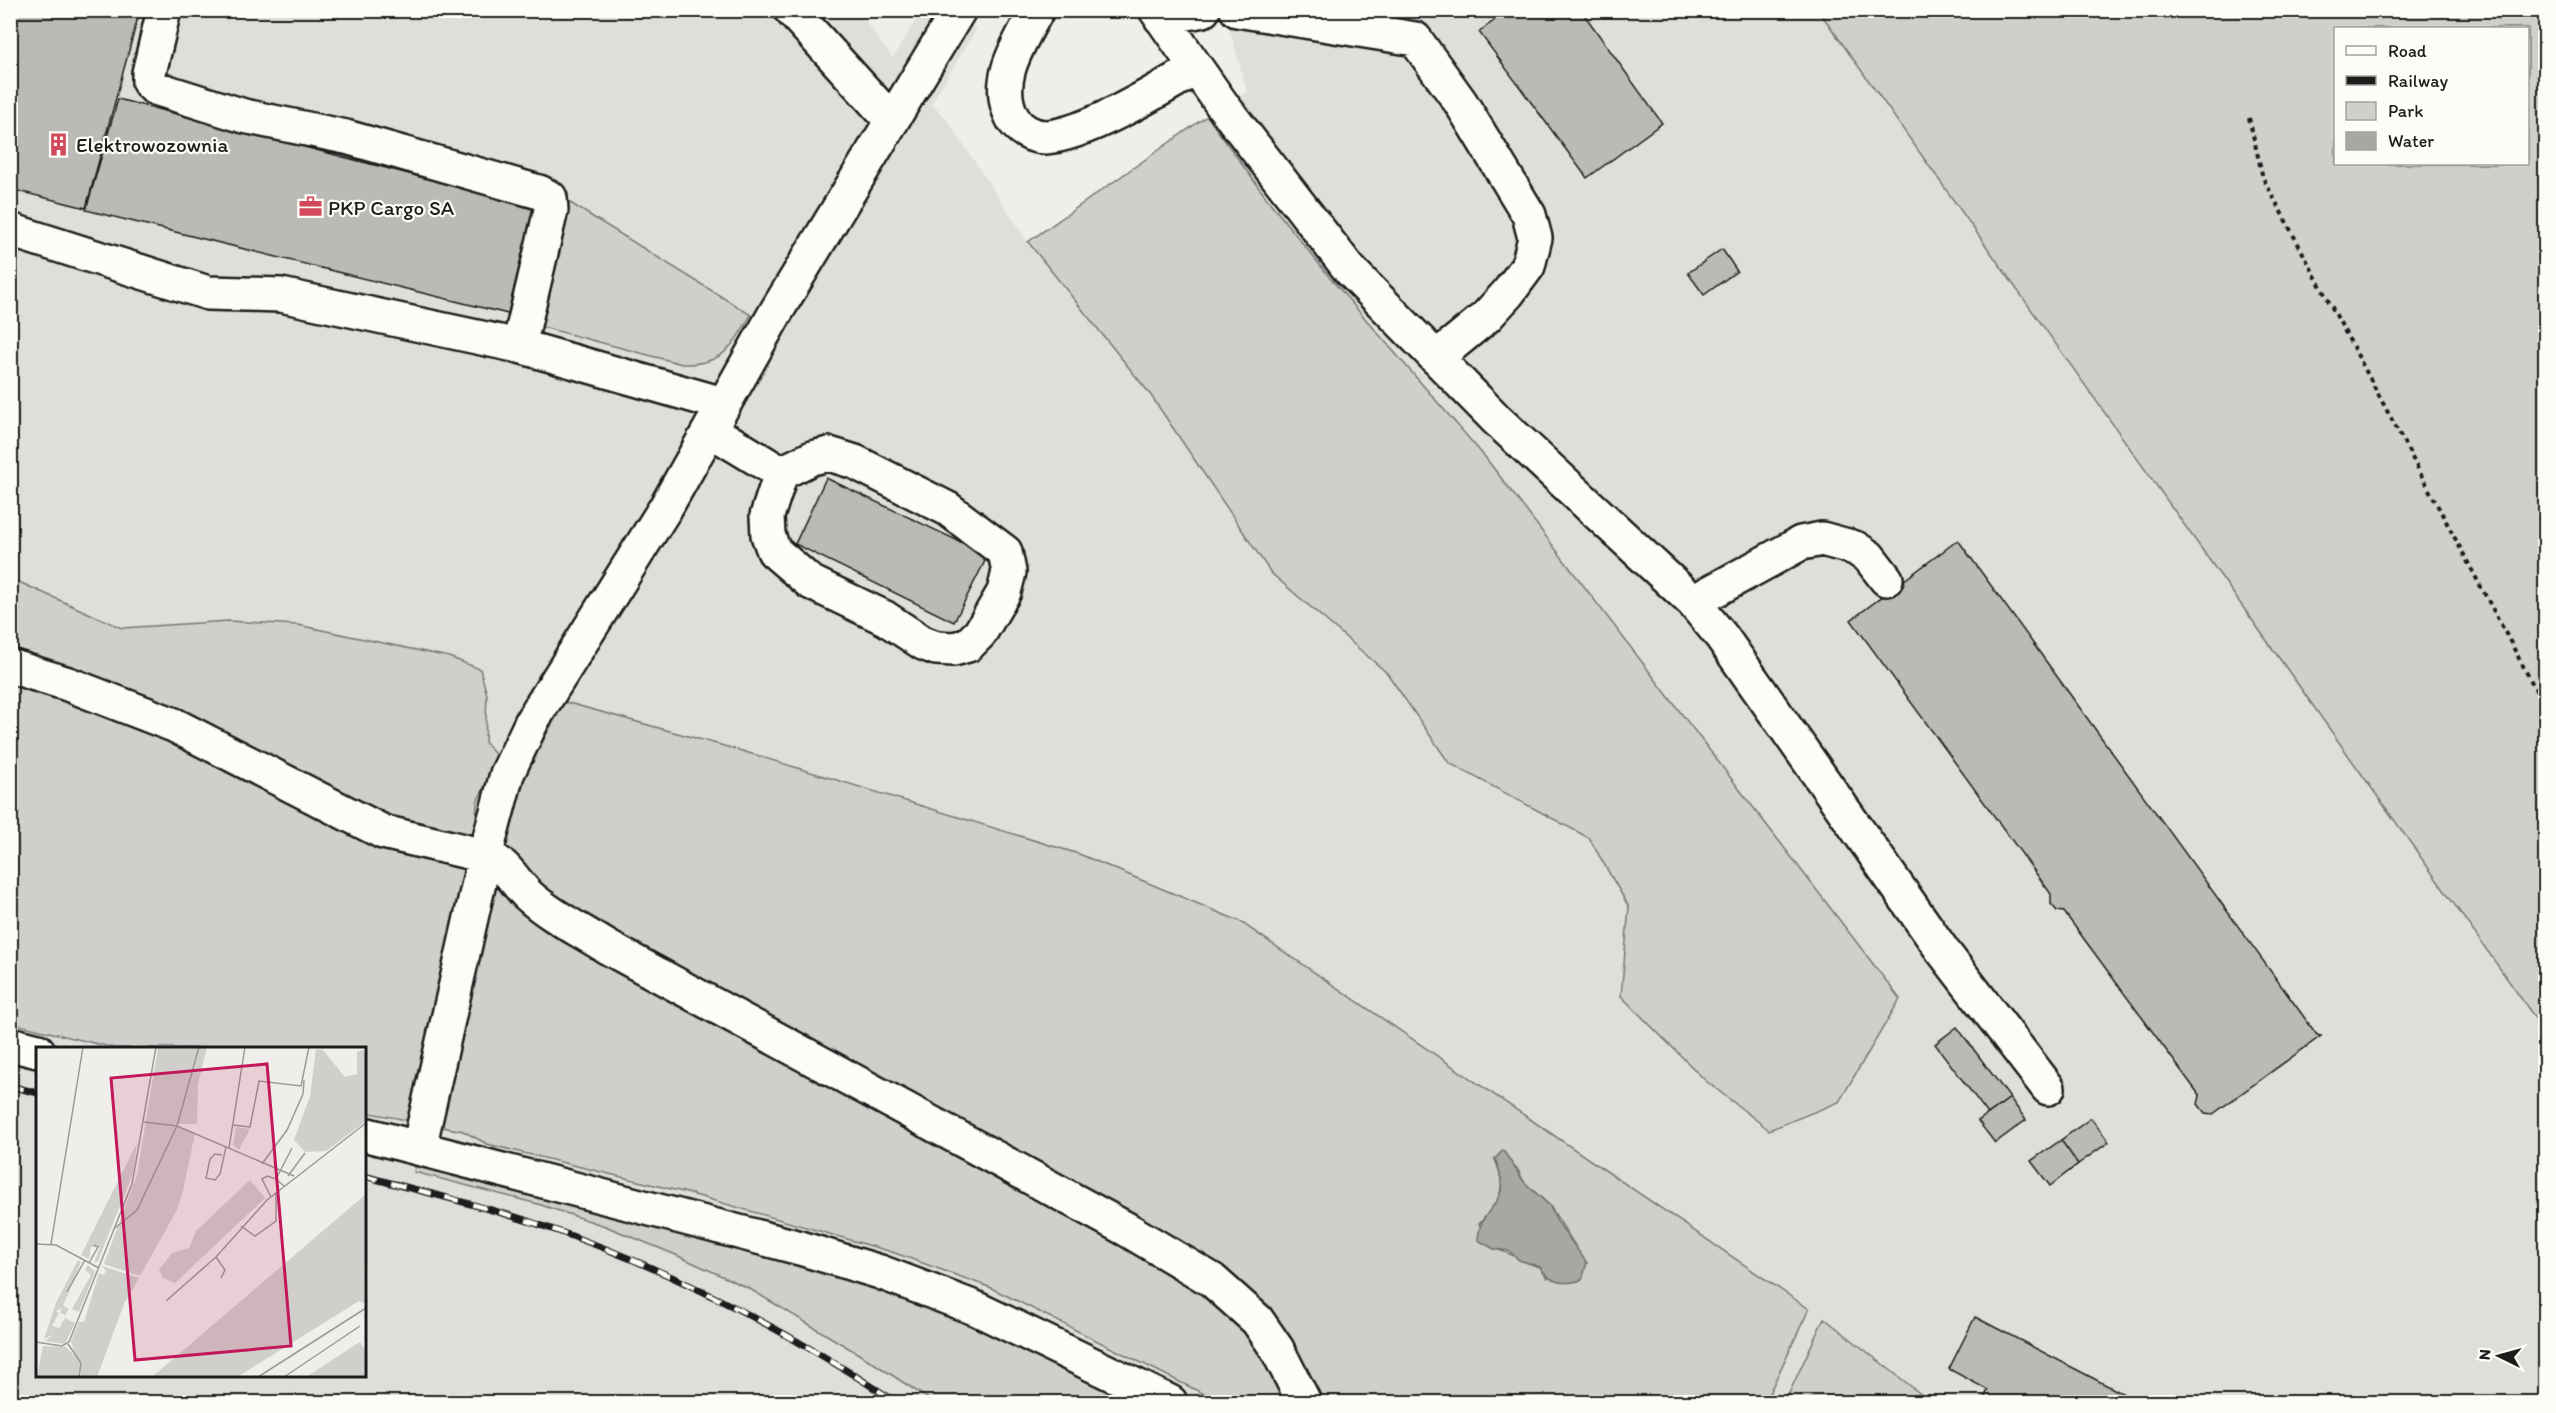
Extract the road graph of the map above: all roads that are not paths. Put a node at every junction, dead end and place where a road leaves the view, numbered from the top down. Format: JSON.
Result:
{"nodes":[{"id":1,"x":164,"y":10,"type":"edge"},
{"id":2,"x":791,"y":10,"type":"edge"},
{"id":3,"x":959,"y":10,"type":"edge"},
{"id":4,"x":1037,"y":10,"type":"edge"},
{"id":5,"x":1203,"y":10,"type":"edge"},
{"id":6,"x":1237,"y":10,"type":"edge"},
{"id":7,"x":1397,"y":10,"type":"edge"},
{"id":8,"x":1159,"y":14,"type":"edge"},
{"id":9,"x":1415,"y":39,"type":"junction"},
{"id":10,"x":1196,"y":68,"type":"junction"},
{"id":11,"x":892,"y":121,"type":"junction"},
{"id":12,"x":10,"y":230,"type":"edge"},
{"id":13,"x":519,"y":346,"type":"junction"},
{"id":14,"x":1436,"y":357,"type":"junction"},
{"id":15,"x":716,"y":417,"type":"junction"},
{"id":16,"x":781,"y":473,"type":"junction"},
{"id":17,"x":1886,"y":579,"type":"dead end"},
{"id":18,"x":1693,"y":602,"type":"junction"},
{"id":19,"x":10,"y":666,"type":"edge"},
{"id":20,"x":485,"y":856,"type":"junction"},
{"id":21,"x":10,"y":1044,"type":"edge"},
{"id":22,"x":36,"y":1050,"type":"edge"},
{"id":23,"x":2048,"y":1088,"type":"dead end"},
{"id":24,"x":366,"y":1135,"type":"edge"},
{"id":25,"x":419,"y":1148,"type":"junction"},
{"id":26,"x":1170,"y":1402,"type":"edge"},
{"id":27,"x":1304,"y":1402,"type":"edge"}],
"edges":[{"from":1,"to":13,"type":"lane"},
{"from":2,"to":11,"type":"lane"},
{"from":3,"to":11,"type":"lane"},
{"from":4,"to":10,"type":"lane"},
{"from":5,"to":8,"type":"lane"},
{"from":6,"to":9,"type":"lane"},
{"from":7,"to":9,"type":"lane"},
{"from":8,"to":10,"type":"lane"},
{"from":9,"to":14,"type":"lane"},
{"from":10,"to":14,"type":"lane"},
{"from":11,"to":15,"type":"lane"},
{"from":12,"to":13,"type":"lane"},
{"from":13,"to":15,"type":"lane"},
{"from":14,"to":18,"type":"lane"},
{"from":15,"to":16,"type":"lane"},
{"from":15,"to":20,"type":"lane"},
{"from":16,"to":16,"type":"lane"},
{"from":17,"to":18,"type":"lane"},
{"from":18,"to":23,"type":"lane"},
{"from":19,"to":20,"type":"lane"},
{"from":20,"to":25,"type":"lane"},
{"from":20,"to":27,"type":"lane"},
{"from":21,"to":22,"type":"lane"},
{"from":24,"to":25,"type":"lane"},
{"from":25,"to":26,"type":"lane"}]}
